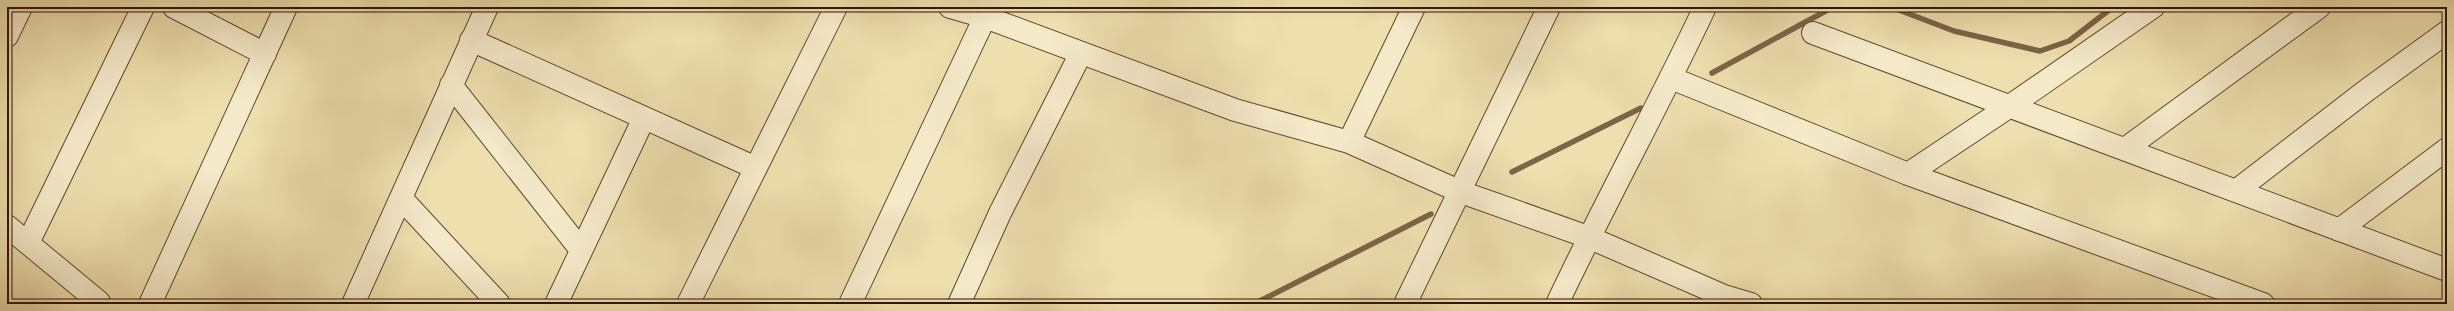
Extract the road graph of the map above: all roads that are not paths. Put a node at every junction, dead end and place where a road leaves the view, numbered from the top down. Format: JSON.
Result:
{"nodes":[{"id":1,"x":21,"y":7,"type":"edge"},
{"id":2,"x":143,"y":7,"type":"edge"},
{"id":3,"x":174,"y":7,"type":"edge"},
{"id":4,"x":286,"y":7,"type":"edge"},
{"id":5,"x":487,"y":7,"type":"edge"},
{"id":6,"x":836,"y":7,"type":"edge"},
{"id":7,"x":950,"y":7,"type":"edge"},
{"id":8,"x":1414,"y":7,"type":"edge"},
{"id":9,"x":1549,"y":7,"type":"edge"},
{"id":10,"x":1705,"y":7,"type":"edge"},
{"id":11,"x":2153,"y":7,"type":"edge"},
{"id":12,"x":2319,"y":7,"type":"edge"},
{"id":13,"x":985,"y":17,"type":"junction"},
{"id":14,"x":2447,"y":32,"type":"edge"},
{"id":15,"x":1813,"y":33,"type":"dead end"},
{"id":16,"x":7,"y":36,"type":"edge"},
{"id":17,"x":471,"y":40,"type":"junction"},
{"id":18,"x":1081,"y":53,"type":"junction"},
{"id":19,"x":265,"y":54,"type":"junction"},
{"id":20,"x":1671,"y":78,"type":"junction"},
{"id":21,"x":451,"y":85,"type":"junction"},
{"id":22,"x":2010,"y":106,"type":"junction"},
{"id":23,"x":644,"y":118,"type":"junction"},
{"id":24,"x":1348,"y":142,"type":"junction"},
{"id":25,"x":2125,"y":149,"type":"junction"},
{"id":26,"x":2447,"y":149,"type":"edge"},
{"id":27,"x":756,"y":168,"type":"junction"},
{"id":28,"x":1908,"y":174,"type":"junction"},
{"id":29,"x":2236,"y":191,"type":"junction"},
{"id":30,"x":1461,"y":192,"type":"junction"},
{"id":31,"x":401,"y":198,"type":"junction"},
{"id":32,"x":7,"y":226,"type":"edge"},
{"id":33,"x":2339,"y":230,"type":"junction"},
{"id":34,"x":1588,"y":237,"type":"junction"},
{"id":35,"x":28,"y":243,"type":"junction"},
{"id":36,"x":581,"y":250,"type":"junction"},
{"id":37,"x":2447,"y":270,"type":"edge"},
{"id":38,"x":1722,"y":300,"type":"edge"},
{"id":39,"x":100,"y":303,"type":"edge"},
{"id":40,"x":150,"y":304,"type":"edge"},
{"id":41,"x":353,"y":304,"type":"edge"},
{"id":42,"x":499,"y":304,"type":"edge"},
{"id":43,"x":556,"y":304,"type":"edge"},
{"id":44,"x":688,"y":304,"type":"edge"},
{"id":45,"x":850,"y":304,"type":"edge"},
{"id":46,"x":959,"y":304,"type":"edge"},
{"id":47,"x":1406,"y":304,"type":"edge"},
{"id":48,"x":1557,"y":304,"type":"edge"},
{"id":49,"x":1752,"y":304,"type":"edge"},
{"id":50,"x":2263,"y":304,"type":"edge"}],
"edges":[{"from":1,"to":16,"type":"street"},
{"from":2,"to":35,"type":"street"},
{"from":3,"to":19,"type":"street"},
{"from":4,"to":19,"type":"street"},
{"from":5,"to":17,"type":"street"},
{"from":6,"to":27,"type":"street"},
{"from":7,"to":13,"type":"street"},
{"from":8,"to":24,"type":"street"},
{"from":9,"to":30,"type":"street"},
{"from":10,"to":20,"type":"street"},
{"from":11,"to":22,"type":"street"},
{"from":12,"to":25,"type":"street"},
{"from":13,"to":18,"type":"street"},
{"from":13,"to":45,"type":"street"},
{"from":14,"to":29,"type":"street"},
{"from":15,"to":22,"type":"street"},
{"from":17,"to":21,"type":"street"},
{"from":17,"to":23,"type":"street"},
{"from":18,"to":24,"type":"street"},
{"from":18,"to":46,"type":"street"},
{"from":19,"to":40,"type":"street"},
{"from":20,"to":28,"type":"street"},
{"from":20,"to":34,"type":"street"},
{"from":21,"to":31,"type":"street"},
{"from":21,"to":36,"type":"street"},
{"from":22,"to":25,"type":"street"},
{"from":22,"to":28,"type":"street"},
{"from":23,"to":27,"type":"street"},
{"from":23,"to":36,"type":"street"},
{"from":24,"to":30,"type":"street"},
{"from":25,"to":29,"type":"street"},
{"from":26,"to":33,"type":"street"},
{"from":27,"to":44,"type":"street"},
{"from":28,"to":50,"type":"street"},
{"from":29,"to":33,"type":"street"},
{"from":30,"to":34,"type":"street"},
{"from":30,"to":47,"type":"street"},
{"from":31,"to":41,"type":"street"},
{"from":31,"to":42,"type":"street"},
{"from":32,"to":35,"type":"street"},
{"from":33,"to":37,"type":"street"},
{"from":34,"to":38,"type":"street"},
{"from":34,"to":48,"type":"street"},
{"from":35,"to":39,"type":"street"},
{"from":36,"to":43,"type":"street"},
{"from":38,"to":49,"type":"street"}]}
